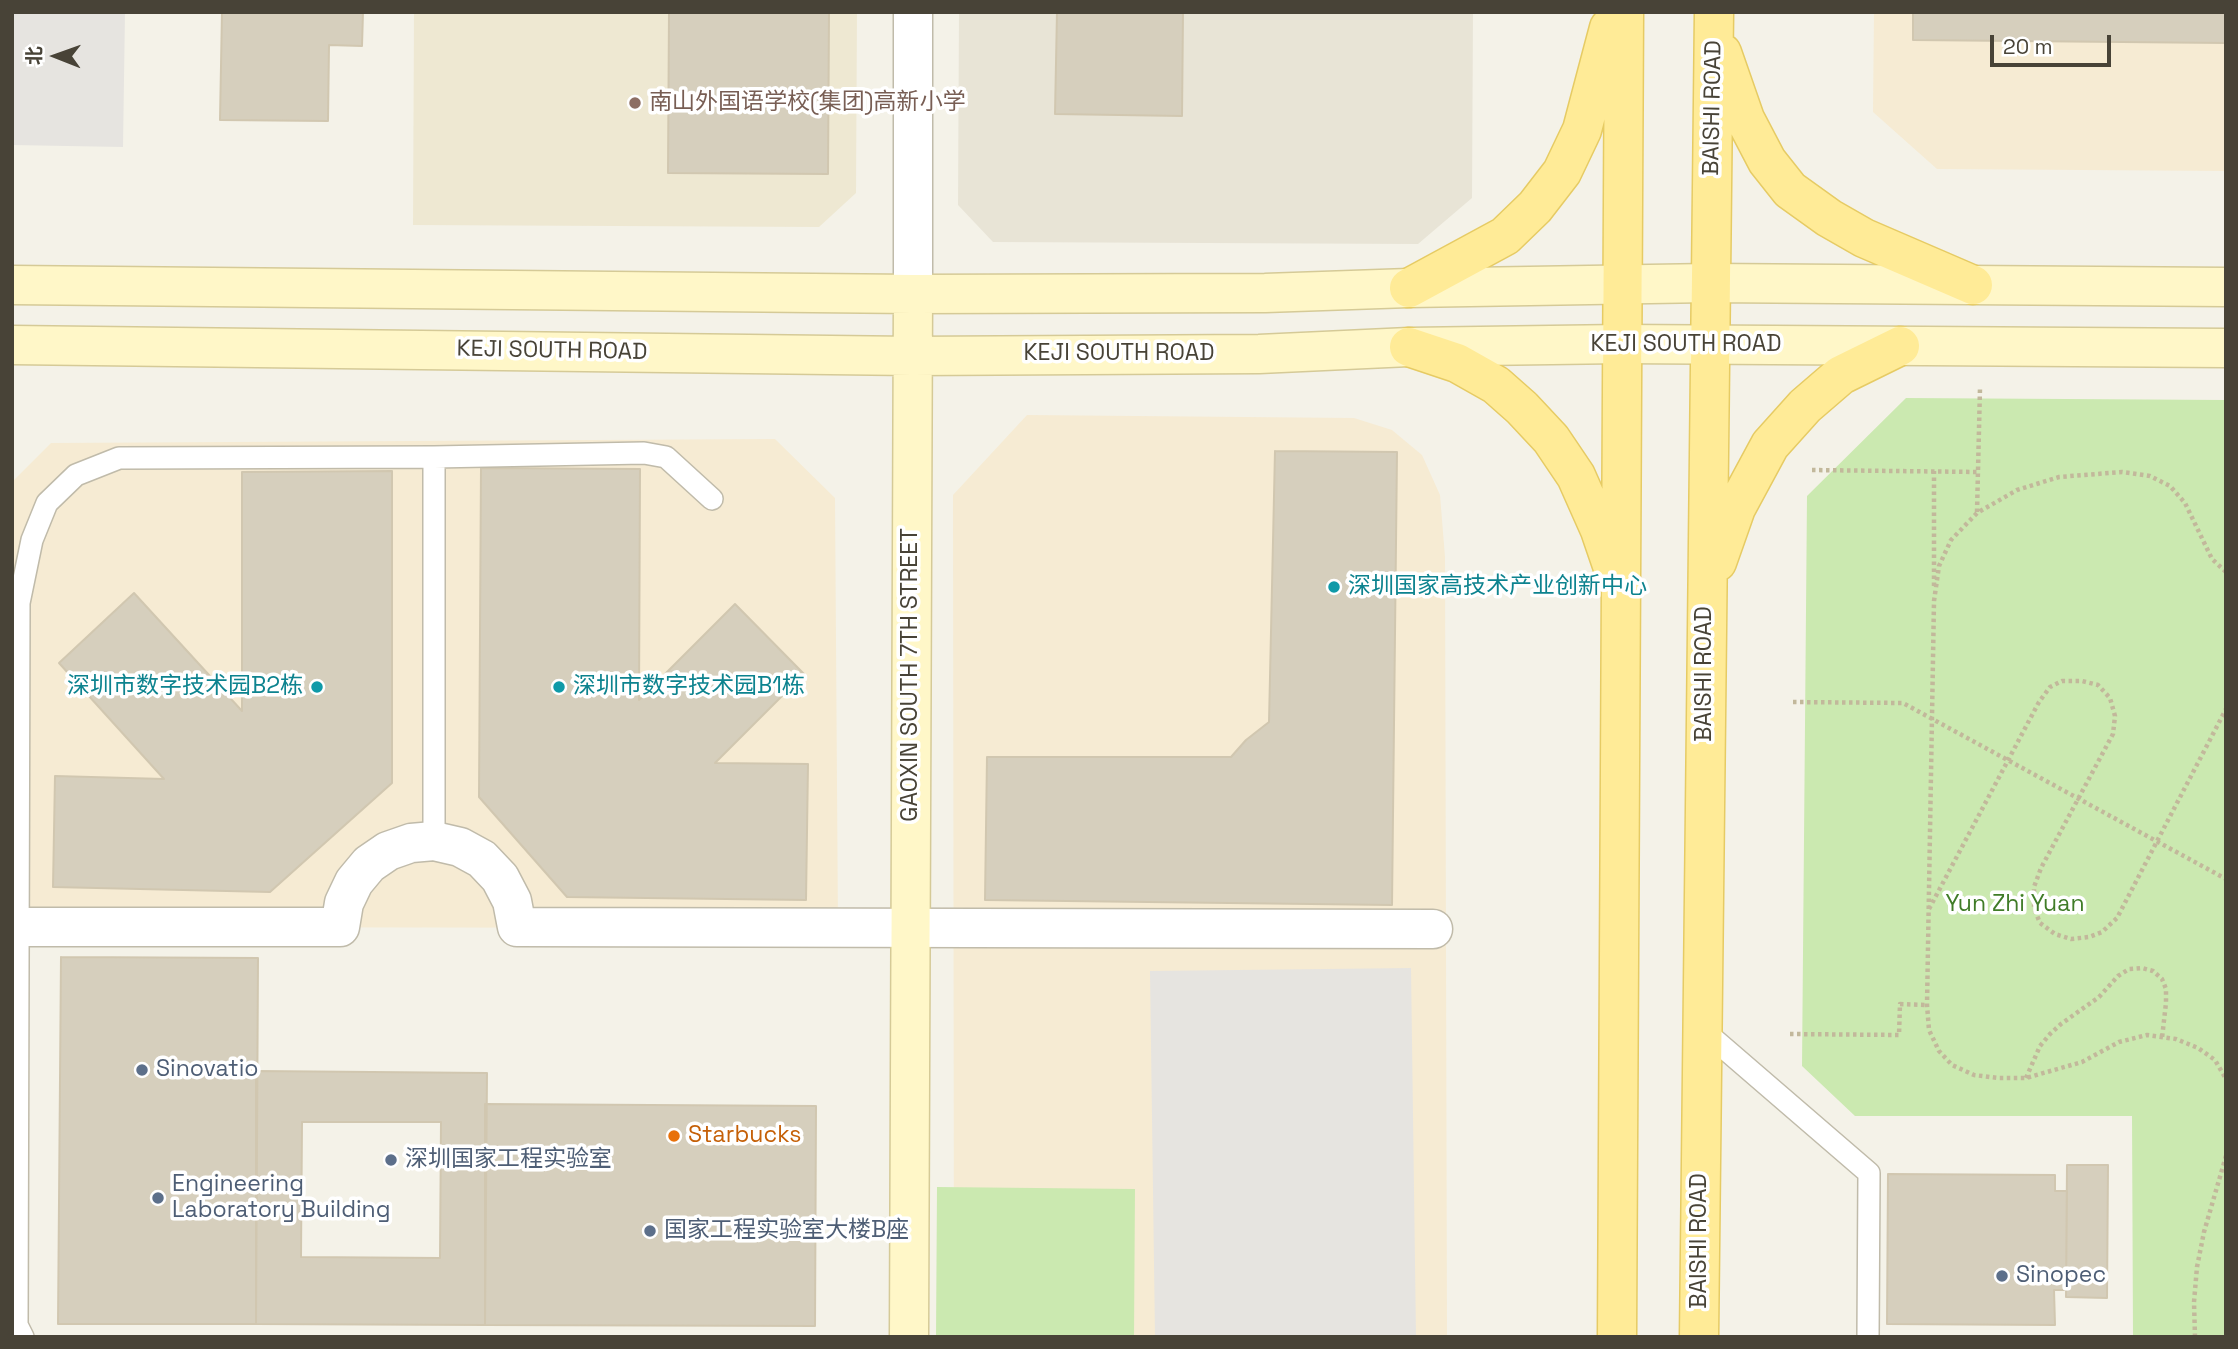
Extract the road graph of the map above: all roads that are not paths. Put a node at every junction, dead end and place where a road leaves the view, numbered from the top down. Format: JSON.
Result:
{"nodes":[{"id":1,"x":913,"y":12,"type":"edge"},
{"id":2,"x":1612,"y":12,"type":"edge"},
{"id":3,"x":1624,"y":12,"type":"edge"},
{"id":4,"x":1714,"y":21,"type":"edge"},
{"id":5,"x":1710,"y":283,"type":"junction"},
{"id":6,"x":1623,"y":284,"type":"junction"},
{"id":7,"x":12,"y":285,"type":"edge"},
{"id":8,"x":1973,"y":285,"type":"junction"},
{"id":9,"x":2226,"y":287,"type":"edge"},
{"id":10,"x":1409,"y":288,"type":"junction"},
{"id":11,"x":913,"y":295,"type":"junction"},
{"id":12,"x":1622,"y":344,"type":"junction"},
{"id":13,"x":12,"y":345,"type":"edge"},
{"id":14,"x":1709,"y":345,"type":"junction"},
{"id":15,"x":1900,"y":346,"type":"junction"},
{"id":16,"x":1409,"y":347,"type":"junction"},
{"id":17,"x":2226,"y":348,"type":"edge"},
{"id":18,"x":912,"y":356,"type":"junction"},
{"id":19,"x":434,"y":457,"type":"junction"},
{"id":20,"x":712,"y":499,"type":"dead end"},
{"id":21,"x":1706,"y":594,"type":"junction"},
{"id":22,"x":1621,"y":595,"type":"junction"},
{"id":23,"x":434,"y":841,"type":"junction"},
{"id":24,"x":15,"y":927,"type":"edge"},
{"id":25,"x":911,"y":928,"type":"junction"},
{"id":26,"x":1433,"y":929,"type":"dead end"},
{"id":27,"x":1702,"y":1029,"type":"junction"},
{"id":28,"x":23,"y":1337,"type":"edge"},
{"id":29,"x":909,"y":1337,"type":"edge"},
{"id":30,"x":1617,"y":1337,"type":"edge"},
{"id":31,"x":1699,"y":1337,"type":"edge"},
{"id":32,"x":1868,"y":1337,"type":"edge"}],
"edges":[{"from":1,"to":11,"type":"street","name":"GAOXIN SOUTH 7TH STREET"},
{"from":2,"to":10,"type":"main road"},
{"from":3,"to":6,"type":"main road"},
{"from":4,"to":5,"type":"main road","name":"BAISHI ROAD"},
{"from":4,"to":8,"type":"main road"},
{"from":5,"to":6,"type":"main road"},
{"from":5,"to":8,"type":"main road"},
{"from":5,"to":14,"type":"main road","name":"BAISHI ROAD"},
{"from":6,"to":10,"type":"main road"},
{"from":6,"to":12,"type":"main road"},
{"from":7,"to":11,"type":"main road"},
{"from":8,"to":9,"type":"main road"},
{"from":10,"to":11,"type":"main road"},
{"from":11,"to":18,"type":"main road","name":"GAOXIN SOUTH 7TH STREET"},
{"from":12,"to":14,"type":"main road","name":"KEJI SOUTH ROAD"},
{"from":12,"to":16,"type":"main road","name":"KEJI SOUTH ROAD"},
{"from":12,"to":22,"type":"main road"},
{"from":13,"to":18,"type":"main road","name":"KEJI SOUTH ROAD"},
{"from":14,"to":15,"type":"main road","name":"KEJI SOUTH ROAD"},
{"from":14,"to":21,"type":"main road","name":"BAISHI ROAD"},
{"from":15,"to":17,"type":"main road","name":"KEJI SOUTH ROAD"},
{"from":15,"to":21,"type":"main road"},
{"from":16,"to":18,"type":"main road","name":"KEJI SOUTH ROAD"},
{"from":16,"to":22,"type":"main road"},
{"from":18,"to":25,"type":"main road","name":"GAOXIN SOUTH 7TH STREET"},
{"from":19,"to":20,"type":"lane"},
{"from":19,"to":23,"type":"lane"},
{"from":19,"to":24,"type":"lane"},
{"from":21,"to":27,"type":"main road","name":"BAISHI ROAD"},
{"from":22,"to":30,"type":"main road"},
{"from":23,"to":24,"type":"street"},
{"from":23,"to":25,"type":"street"},
{"from":24,"to":28,"type":"lane"},
{"from":25,"to":26,"type":"street"},
{"from":25,"to":29,"type":"main road","name":"GAOXIN SOUTH 7TH STREET"},
{"from":27,"to":31,"type":"main road","name":"BAISHI ROAD"},
{"from":27,"to":32,"type":"lane"}]}
